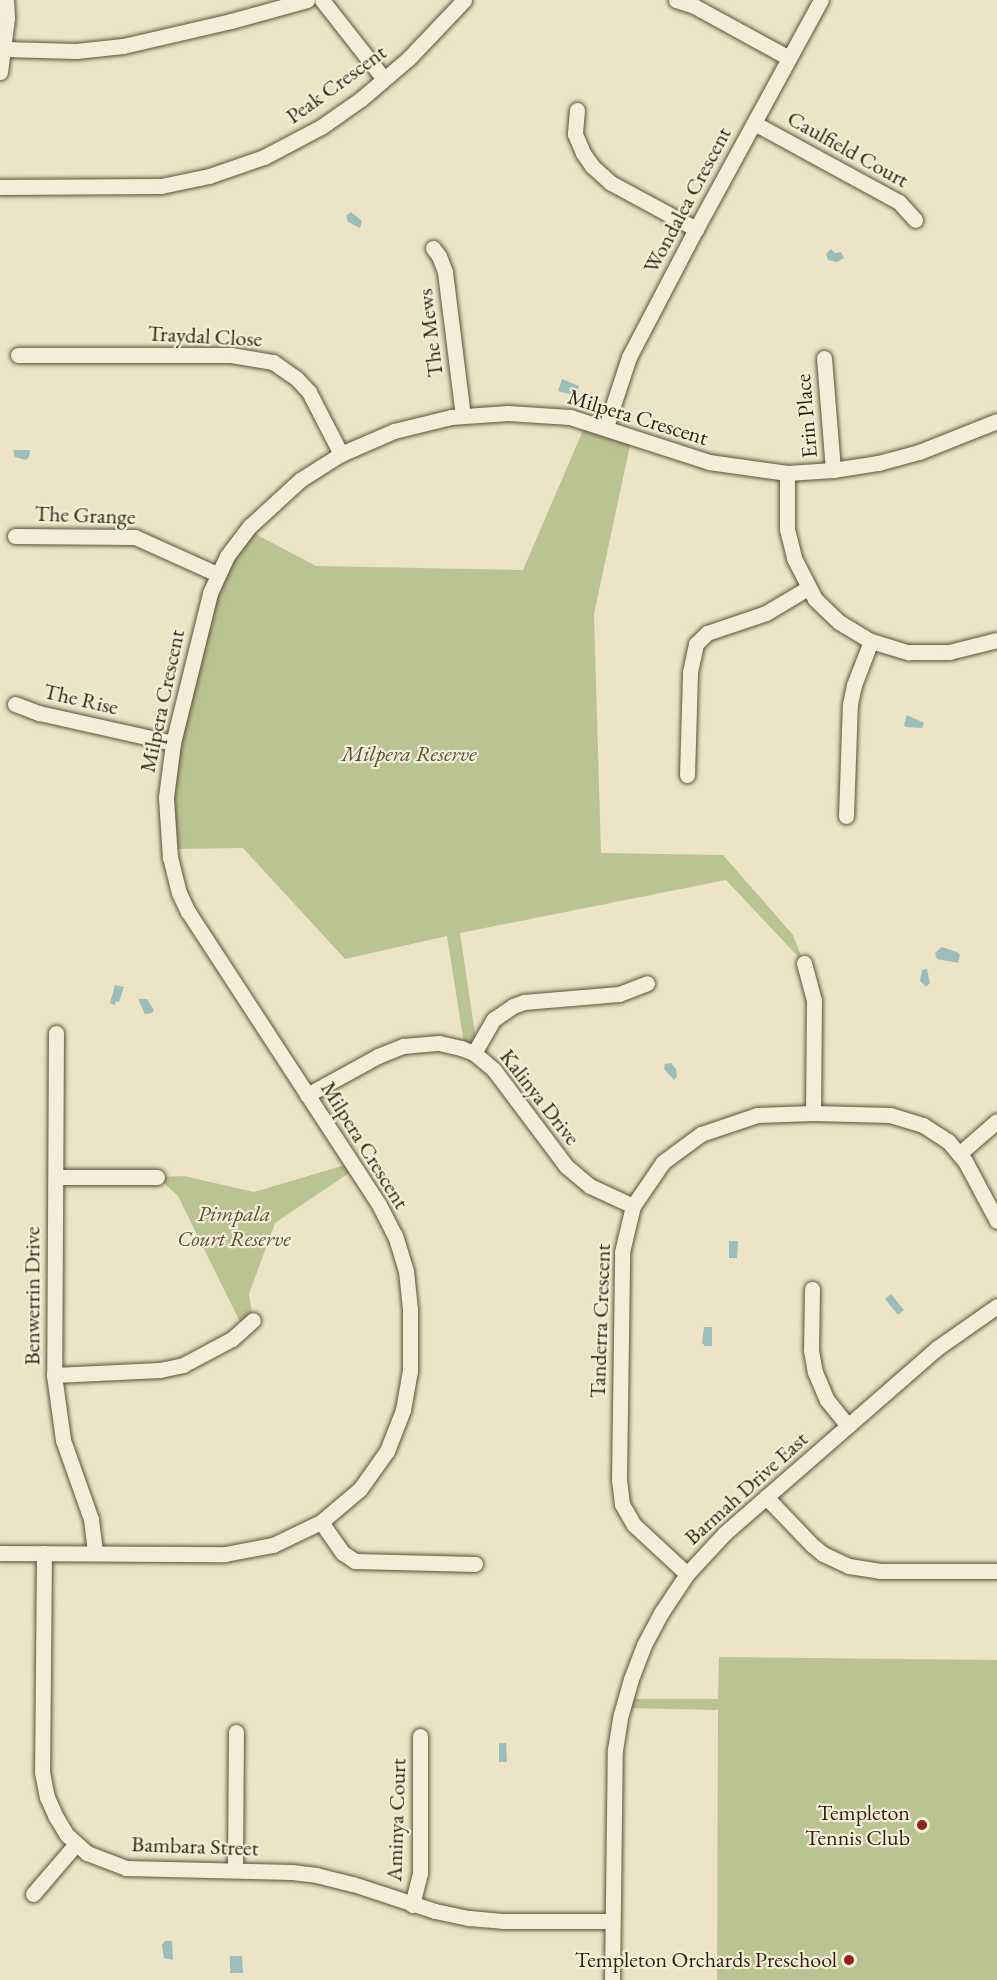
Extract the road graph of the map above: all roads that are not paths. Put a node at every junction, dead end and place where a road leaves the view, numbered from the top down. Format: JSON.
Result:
{"nodes":[{"id":1,"x":6,"y":0,"type":"edge"},
{"id":2,"x":307,"y":0,"type":"edge"},
{"id":3,"x":321,"y":0,"type":"edge"},
{"id":4,"x":464,"y":0,"type":"edge"},
{"id":5,"x":676,"y":0,"type":"edge"},
{"id":6,"x":822,"y":0,"type":"edge"},
{"id":7,"x":4,"y":49,"type":"junction"},
{"id":8,"x":789,"y":58,"type":"junction"},
{"id":9,"x":0,"y":72,"type":"edge"},
{"id":10,"x":384,"y":79,"type":"junction"},
{"id":11,"x":577,"y":110,"type":"dead end"},
{"id":12,"x":754,"y":123,"type":"junction"},
{"id":13,"x":0,"y":187,"type":"edge"},
{"id":14,"x":915,"y":220,"type":"dead end"},
{"id":15,"x":696,"y":229,"type":"junction"},
{"id":16,"x":433,"y":248,"type":"dead end"},
{"id":17,"x":18,"y":355,"type":"dead end"},
{"id":18,"x":824,"y":358,"type":"dead end"},
{"id":19,"x":463,"y":416,"type":"junction"},
{"id":20,"x":997,"y":421,"type":"edge"},
{"id":21,"x":606,"y":427,"type":"junction"},
{"id":22,"x":342,"y":454,"type":"junction"},
{"id":23,"x":833,"y":470,"type":"junction"},
{"id":24,"x":787,"y":473,"type":"junction"},
{"id":25,"x":15,"y":536,"type":"dead end"},
{"id":26,"x":217,"y":574,"type":"junction"},
{"id":27,"x":808,"y":588,"type":"junction"},
{"id":28,"x":997,"y":640,"type":"edge"},
{"id":29,"x":871,"y":641,"type":"junction"},
{"id":30,"x":15,"y":704,"type":"dead end"},
{"id":31,"x":173,"y":744,"type":"junction"},
{"id":32,"x":687,"y":776,"type":"dead end"},
{"id":33,"x":846,"y":816,"type":"dead end"},
{"id":34,"x":804,"y":963,"type":"dead end"},
{"id":35,"x":647,"y":983,"type":"dead end"},
{"id":36,"x":56,"y":1033,"type":"dead end"},
{"id":37,"x":474,"y":1053,"type":"junction"},
{"id":38,"x":307,"y":1095,"type":"junction"},
{"id":39,"x":813,"y":1113,"type":"junction"},
{"id":40,"x":997,"y":1121,"type":"edge"},
{"id":41,"x":959,"y":1154,"type":"junction"},
{"id":42,"x":56,"y":1177,"type":"junction"},
{"id":43,"x":157,"y":1177,"type":"dead end"},
{"id":44,"x":633,"y":1206,"type":"junction"},
{"id":45,"x":997,"y":1221,"type":"edge"},
{"id":46,"x":812,"y":1289,"type":"dead end"},
{"id":47,"x":997,"y":1306,"type":"edge"},
{"id":48,"x":253,"y":1320,"type":"dead end"},
{"id":49,"x":54,"y":1375,"type":"junction"},
{"id":50,"x":848,"y":1426,"type":"junction"},
{"id":51,"x":766,"y":1497,"type":"junction"},
{"id":52,"x":321,"y":1522,"type":"junction"},
{"id":53,"x":0,"y":1553,"type":"edge"},
{"id":54,"x":44,"y":1554,"type":"junction"},
{"id":55,"x":95,"y":1554,"type":"junction"},
{"id":56,"x":475,"y":1564,"type":"dead end"},
{"id":57,"x":997,"y":1571,"type":"edge"},
{"id":58,"x":687,"y":1574,"type":"junction"},
{"id":59,"x":236,"y":1732,"type":"dead end"},
{"id":60,"x":420,"y":1736,"type":"dead end"},
{"id":61,"x":76,"y":1844,"type":"junction"},
{"id":62,"x":235,"y":1870,"type":"junction"},
{"id":63,"x":33,"y":1894,"type":"dead end"},
{"id":64,"x":412,"y":1905,"type":"junction"},
{"id":65,"x":612,"y":1921,"type":"junction"},
{"id":66,"x":612,"y":1980,"type":"edge"}],
"edges":[{"from":1,"to":7,"type":"street"},
{"from":2,"to":7,"type":"street"},
{"from":3,"to":10,"type":"street"},
{"from":4,"to":10,"type":"street","name":"Peak Crescent"},
{"from":5,"to":8,"type":"street"},
{"from":6,"to":8,"type":"street","name":"Wondalea Crescent"},
{"from":7,"to":9,"type":"street"},
{"from":8,"to":12,"type":"street","name":"Wondalea Crescent"},
{"from":10,"to":13,"type":"street","name":"Peak Crescent"},
{"from":11,"to":15,"type":"street"},
{"from":12,"to":14,"type":"street","name":"Caulfield Court"},
{"from":12,"to":15,"type":"street","name":"Wondalea Crescent"},
{"from":15,"to":21,"type":"street","name":"Wondalea Crescent"},
{"from":16,"to":19,"type":"street","name":"The Mews"},
{"from":17,"to":22,"type":"street","name":"Traydal Close"},
{"from":18,"to":23,"type":"street","name":"Erin Place"},
{"from":19,"to":21,"type":"street","name":"Milpera Crescent"},
{"from":19,"to":22,"type":"street","name":"Milpera Crescent"},
{"from":20,"to":23,"type":"street","name":"Milpera Crescent"},
{"from":21,"to":24,"type":"street","name":"Milpera Crescent"},
{"from":22,"to":26,"type":"street","name":"Milpera Crescent"},
{"from":23,"to":24,"type":"street","name":"Milpera Crescent"},
{"from":24,"to":27,"type":"street"},
{"from":25,"to":26,"type":"street","name":"The Grange"},
{"from":26,"to":31,"type":"street","name":"Milpera Crescent"},
{"from":27,"to":29,"type":"street"},
{"from":27,"to":32,"type":"street"},
{"from":28,"to":29,"type":"street"},
{"from":29,"to":33,"type":"street"},
{"from":30,"to":31,"type":"street","name":"The Rise"},
{"from":31,"to":38,"type":"street","name":"Milpera Crescent"},
{"from":34,"to":39,"type":"street"},
{"from":35,"to":37,"type":"street"},
{"from":36,"to":42,"type":"street","name":"Benwerrin Drive"},
{"from":37,"to":38,"type":"street","name":"Kalinya Drive"},
{"from":37,"to":44,"type":"street","name":"Kalinya Drive"},
{"from":38,"to":52,"type":"street","name":"Milpera Crescent"},
{"from":39,"to":41,"type":"street","name":"Tanderra Crescent"},
{"from":39,"to":44,"type":"street","name":"Tanderra Crescent"},
{"from":40,"to":41,"type":"street"},
{"from":41,"to":45,"type":"street","name":"Tanderra Crescent"},
{"from":42,"to":43,"type":"street"},
{"from":42,"to":49,"type":"street","name":"Benwerrin Drive"},
{"from":44,"to":58,"type":"street","name":"Tanderra Crescent"},
{"from":46,"to":50,"type":"street"},
{"from":47,"to":50,"type":"street","name":"Barmah Drive East"},
{"from":48,"to":49,"type":"street"},
{"from":49,"to":55,"type":"street","name":"Benwerrin Drive"},
{"from":50,"to":51,"type":"street","name":"Barmah Drive East"},
{"from":51,"to":57,"type":"street"},
{"from":51,"to":58,"type":"street","name":"Barmah Drive East"},
{"from":52,"to":55,"type":"street","name":"Milpera Crescent"},
{"from":52,"to":56,"type":"street"},
{"from":53,"to":54,"type":"street","name":"Milpera Crescent"},
{"from":54,"to":55,"type":"street","name":"Milpera Crescent"},
{"from":54,"to":61,"type":"street","name":"Bambara Street"},
{"from":58,"to":65,"type":"street","name":"Barmah Drive East"},
{"from":59,"to":62,"type":"street"},
{"from":60,"to":64,"type":"street","name":"Aminya Court"},
{"from":61,"to":62,"type":"street","name":"Bambara Street"},
{"from":61,"to":63,"type":"street"},
{"from":62,"to":64,"type":"street","name":"Bambara Street"},
{"from":64,"to":65,"type":"street","name":"Bambara Street"},
{"from":65,"to":66,"type":"street","name":"Barmah Drive East"}]}
